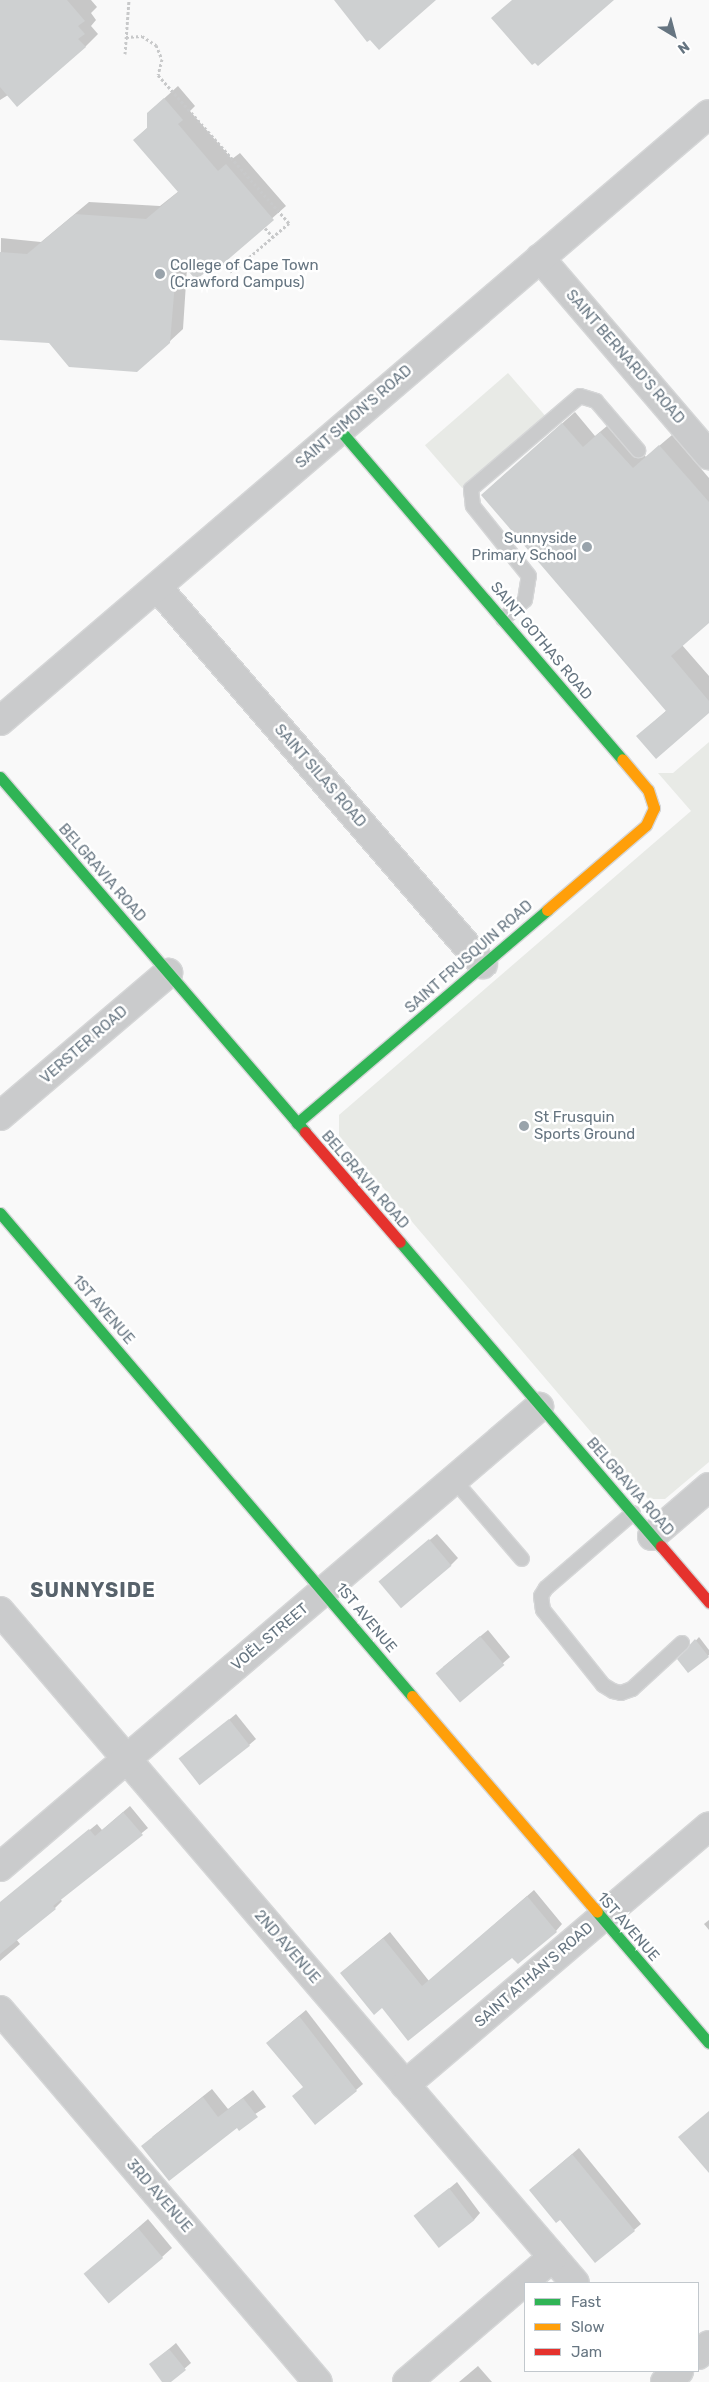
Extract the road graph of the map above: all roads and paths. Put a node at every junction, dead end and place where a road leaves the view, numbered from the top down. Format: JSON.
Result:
{"nodes":[{"id":1,"x":129,"y":0,"type":"edge"},
{"id":2,"x":126,"y":37,"type":"junction"},
{"id":3,"x":125,"y":54,"type":"dead end"},
{"id":4,"x":709,"y":114,"type":"edge"},
{"id":5,"x":265,"y":228,"type":"dead end"},
{"id":6,"x":273,"y":237,"type":"junction"},
{"id":7,"x":540,"y":258,"type":"junction"},
{"id":8,"x":224,"y":263,"type":"dead end"},
{"id":9,"x":339,"y":429,"type":"junction"},
{"id":10,"x":638,"y":450,"type":"dead end"},
{"id":11,"x":709,"y":455,"type":"edge"},
{"id":12,"x":158,"y":588,"type":"junction"},
{"id":13,"x":503,"y":618,"type":"junction"},
{"id":14,"x":0,"y":721,"type":"edge"},
{"id":15,"x":0,"y":777,"type":"edge"},
{"id":16,"x":654,"y":808,"type":"joint"},
{"id":17,"x":483,"y":964,"type":"junction"},
{"id":18,"x":168,"y":973,"type":"junction"},
{"id":19,"x":0,"y":1116,"type":"edge"},
{"id":20,"x":297,"y":1124,"type":"junction"},
{"id":21,"x":0,"y":1213,"type":"edge"},
{"id":22,"x":540,"y":1407,"type":"junction"},
{"id":23,"x":454,"y":1480,"type":"junction"},
{"id":24,"x":709,"y":1487,"type":"edge"},
{"id":25,"x":632,"y":1513,"type":"junction"},
{"id":26,"x":652,"y":1536,"type":"junction"},
{"id":27,"x":522,"y":1559,"type":"dead end"},
{"id":28,"x":324,"y":1591,"type":"junction"},
{"id":29,"x":709,"y":1602,"type":"edge"},
{"id":30,"x":0,"y":1611,"type":"edge"},
{"id":31,"x":682,"y":1643,"type":"dead end"},
{"id":32,"x":127,"y":1759,"type":"junction"},
{"id":33,"x":709,"y":1826,"type":"edge"},
{"id":34,"x":0,"y":1867,"type":"edge"},
{"id":35,"x":601,"y":1918,"type":"junction"},
{"id":36,"x":0,"y":2010,"type":"edge"},
{"id":37,"x":709,"y":2043,"type":"edge"},
{"id":38,"x":406,"y":2085,"type":"junction"},
{"id":39,"x":553,"y":2257,"type":"junction"},
{"id":40,"x":574,"y":2282,"type":"edge"},
{"id":41,"x":709,"y":2345,"type":"edge"},
{"id":42,"x":699,"y":2354,"type":"edge"},
{"id":43,"x":651,"y":2372,"type":"edge"},
{"id":44,"x":678,"y":2372,"type":"edge"},
{"id":45,"x":318,"y":2382,"type":"edge"},
{"id":46,"x":406,"y":2382,"type":"edge"},
{"id":47,"x":659,"y":2382,"type":"edge"},
{"id":48,"x":666,"y":2382,"type":"edge"}],
"edges":[{"from":1,"to":2,"type":"path"},
{"from":2,"to":3,"type":"path"},
{"from":2,"to":6,"type":"path"},
{"from":4,"to":7,"type":"street","name":"SAINT SIMON'S ROAD"},
{"from":5,"to":6,"type":"path"},
{"from":6,"to":8,"type":"path"},
{"from":7,"to":9,"type":"street","name":"SAINT SIMON'S ROAD"},
{"from":7,"to":11,"type":"street","name":"SAINT BERNARD'S ROAD"},
{"from":9,"to":12,"type":"street","name":"SAINT SIMON'S ROAD"},
{"from":9,"to":13,"type":"street","name":"SAINT GOTHAS ROAD"},
{"from":10,"to":13,"type":"lane"},
{"from":12,"to":14,"type":"street","name":"SAINT SIMON'S ROAD"},
{"from":12,"to":17,"type":"street","name":"SAINT SILAS ROAD"},
{"from":13,"to":16,"type":"street","name":"SAINT GOTHAS ROAD"},
{"from":15,"to":18,"type":"street","name":"BELGRAVIA ROAD"},
{"from":16,"to":17,"type":"street","name":"SAINT FRUSQUIN ROAD"},
{"from":17,"to":20,"type":"street","name":"SAINT FRUSQUIN ROAD"},
{"from":18,"to":19,"type":"street","name":"VERSTER ROAD"},
{"from":18,"to":20,"type":"street","name":"BELGRAVIA ROAD"},
{"from":20,"to":22,"type":"street","name":"BELGRAVIA ROAD"},
{"from":21,"to":28,"type":"street","name":"1ST AVENUE"},
{"from":22,"to":23,"type":"street","name":"VOËL STREET"},
{"from":22,"to":25,"type":"street","name":"BELGRAVIA ROAD"},
{"from":23,"to":27,"type":"lane"},
{"from":23,"to":28,"type":"street","name":"VOËL STREET"},
{"from":24,"to":26,"type":"street"},
{"from":25,"to":26,"type":"street","name":"BELGRAVIA ROAD"},
{"from":25,"to":31,"type":"lane"},
{"from":26,"to":29,"type":"street","name":"BELGRAVIA ROAD"},
{"from":28,"to":32,"type":"street","name":"VOËL STREET"},
{"from":28,"to":35,"type":"street","name":"1ST AVENUE"},
{"from":30,"to":32,"type":"street","name":"2ND AVENUE"},
{"from":32,"to":34,"type":"street","name":"VOËL STREET"},
{"from":32,"to":38,"type":"street","name":"2ND AVENUE"},
{"from":33,"to":35,"type":"street","name":"SAINT ATHAN'S ROAD"},
{"from":35,"to":37,"type":"street","name":"1ST AVENUE"},
{"from":35,"to":38,"type":"street","name":"SAINT ATHAN'S ROAD"},
{"from":36,"to":45,"type":"street","name":"3RD AVENUE"},
{"from":38,"to":39,"type":"street","name":"2ND AVENUE"},
{"from":39,"to":40,"type":"street","name":"2ND AVENUE"},
{"from":39,"to":46,"type":"street"},
{"from":41,"to":42,"type":"street"},
{"from":43,"to":47,"type":"street"},
{"from":44,"to":48,"type":"street"}]}
